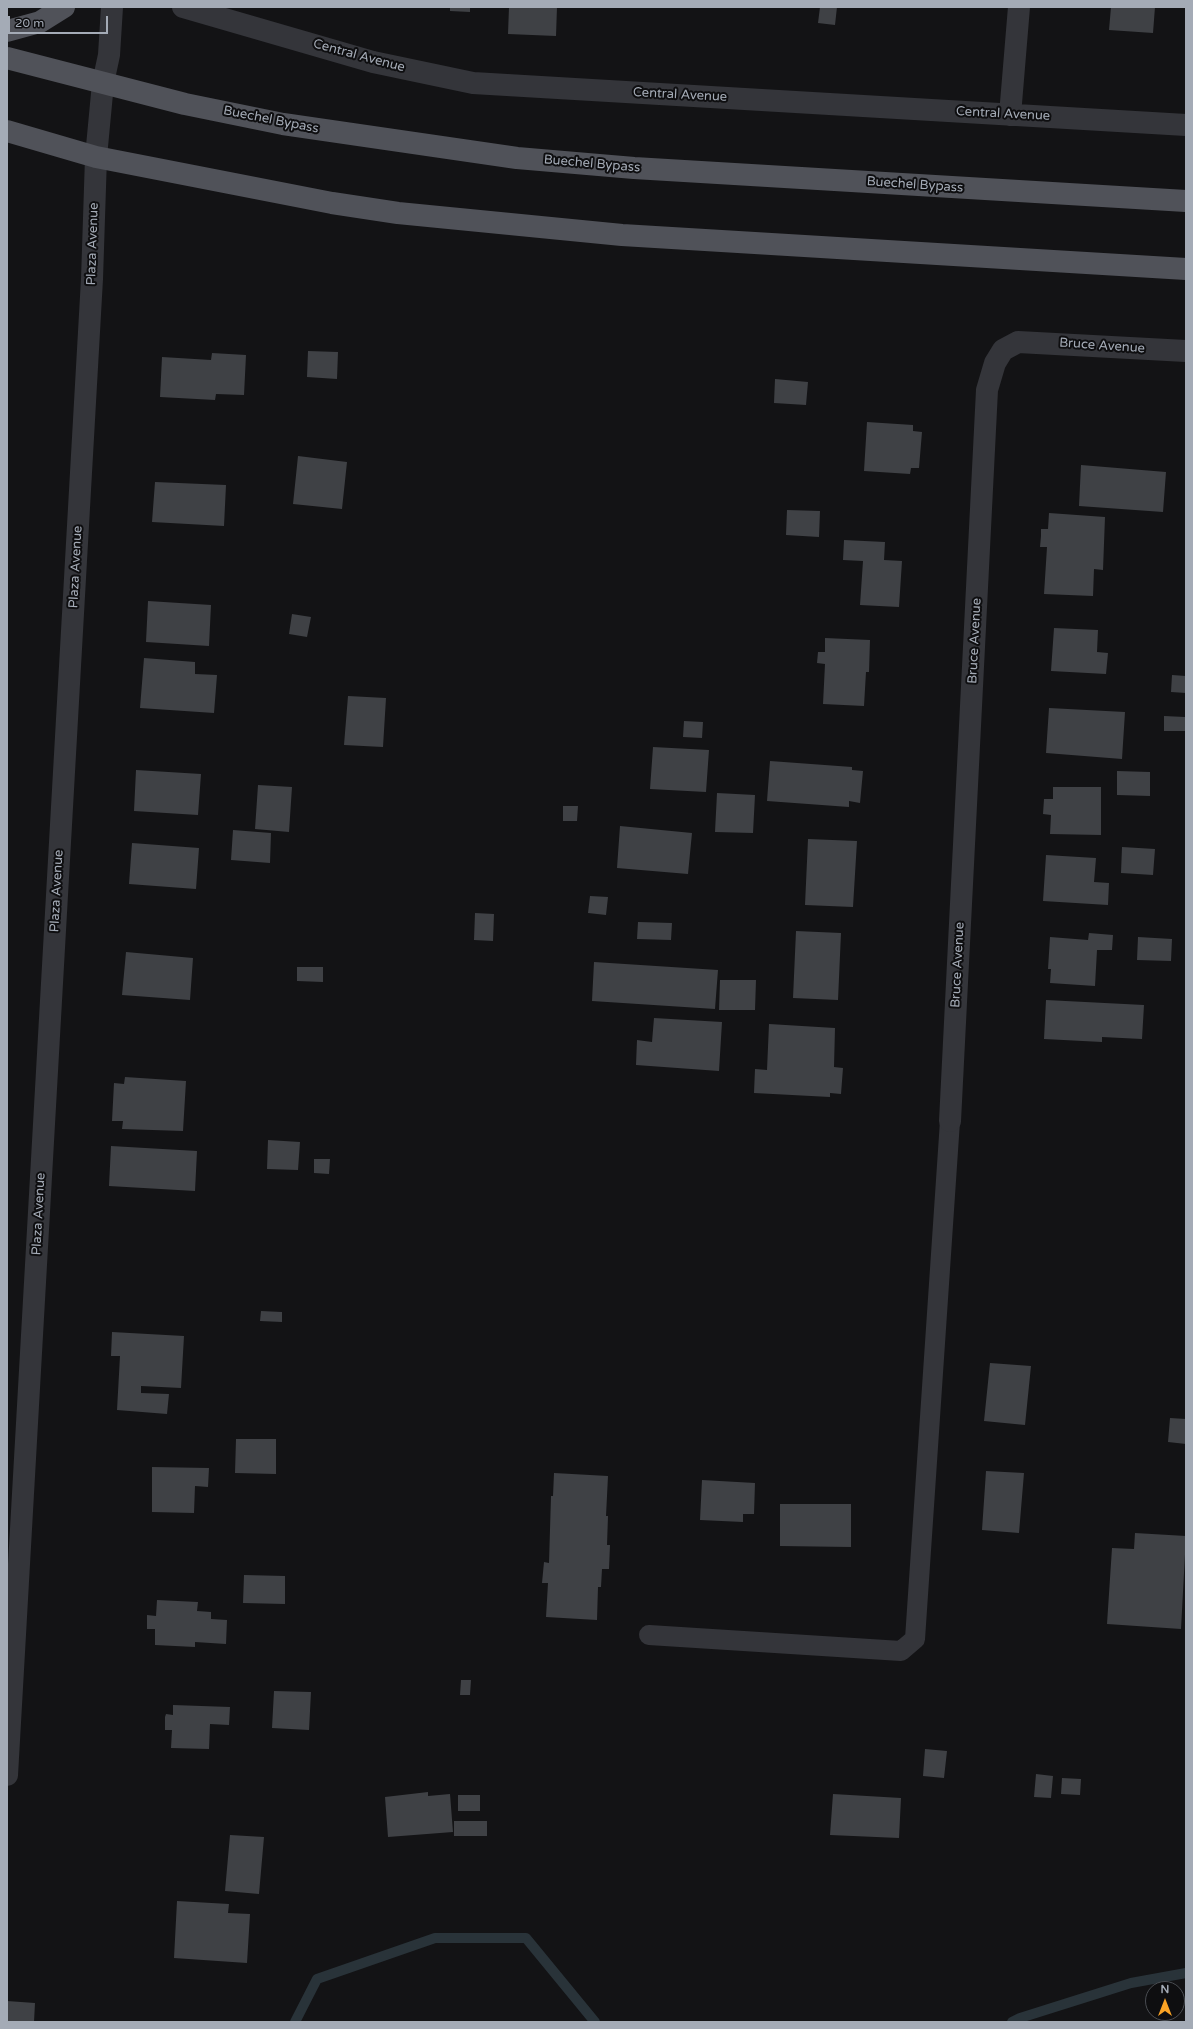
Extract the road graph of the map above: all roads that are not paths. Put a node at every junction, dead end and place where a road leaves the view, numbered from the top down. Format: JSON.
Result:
{"nodes":[{"id":1,"x":64,"y":7,"type":"edge"},
{"id":2,"x":112,"y":7,"type":"edge"},
{"id":3,"x":183,"y":7,"type":"edge"},
{"id":4,"x":1019,"y":7,"type":"edge"},
{"id":5,"x":7,"y":31,"type":"edge"},
{"id":6,"x":7,"y":58,"type":"edge"},
{"id":7,"x":103,"y":83,"type":"junction"},
{"id":8,"x":1010,"y":115,"type":"junction"},
{"id":9,"x":1186,"y":125,"type":"edge"},
{"id":10,"x":7,"y":131,"type":"edge"},
{"id":11,"x":96,"y":157,"type":"junction"},
{"id":12,"x":1186,"y":201,"type":"edge"},
{"id":13,"x":1186,"y":269,"type":"edge"},
{"id":14,"x":1186,"y":351,"type":"edge"},
{"id":15,"x":950,"y":1121,"type":"joint"},
{"id":16,"x":649,"y":1635,"type":"dead end"},
{"id":17,"x":7,"y":1775,"type":"edge"}],
"edges":[{"from":1,"to":5,"type":"main road"},
{"from":2,"to":7,"type":"street","name":"Plaza Avenue"},
{"from":3,"to":8,"type":"street","name":"Central Avenue"},
{"from":4,"to":8,"type":"street"},
{"from":6,"to":7,"type":"main road","name":"Buechel Bypass"},
{"from":7,"to":11,"type":"street","name":"Plaza Avenue"},
{"from":7,"to":12,"type":"main road","name":"Buechel Bypass"},
{"from":8,"to":9,"type":"street","name":"Central Avenue"},
{"from":10,"to":11,"type":"main road"},
{"from":11,"to":13,"type":"main road"},
{"from":11,"to":17,"type":"street","name":"Plaza Avenue"},
{"from":14,"to":15,"type":"street","name":"Bruce Avenue"},
{"from":15,"to":16,"type":"lane"}]}
